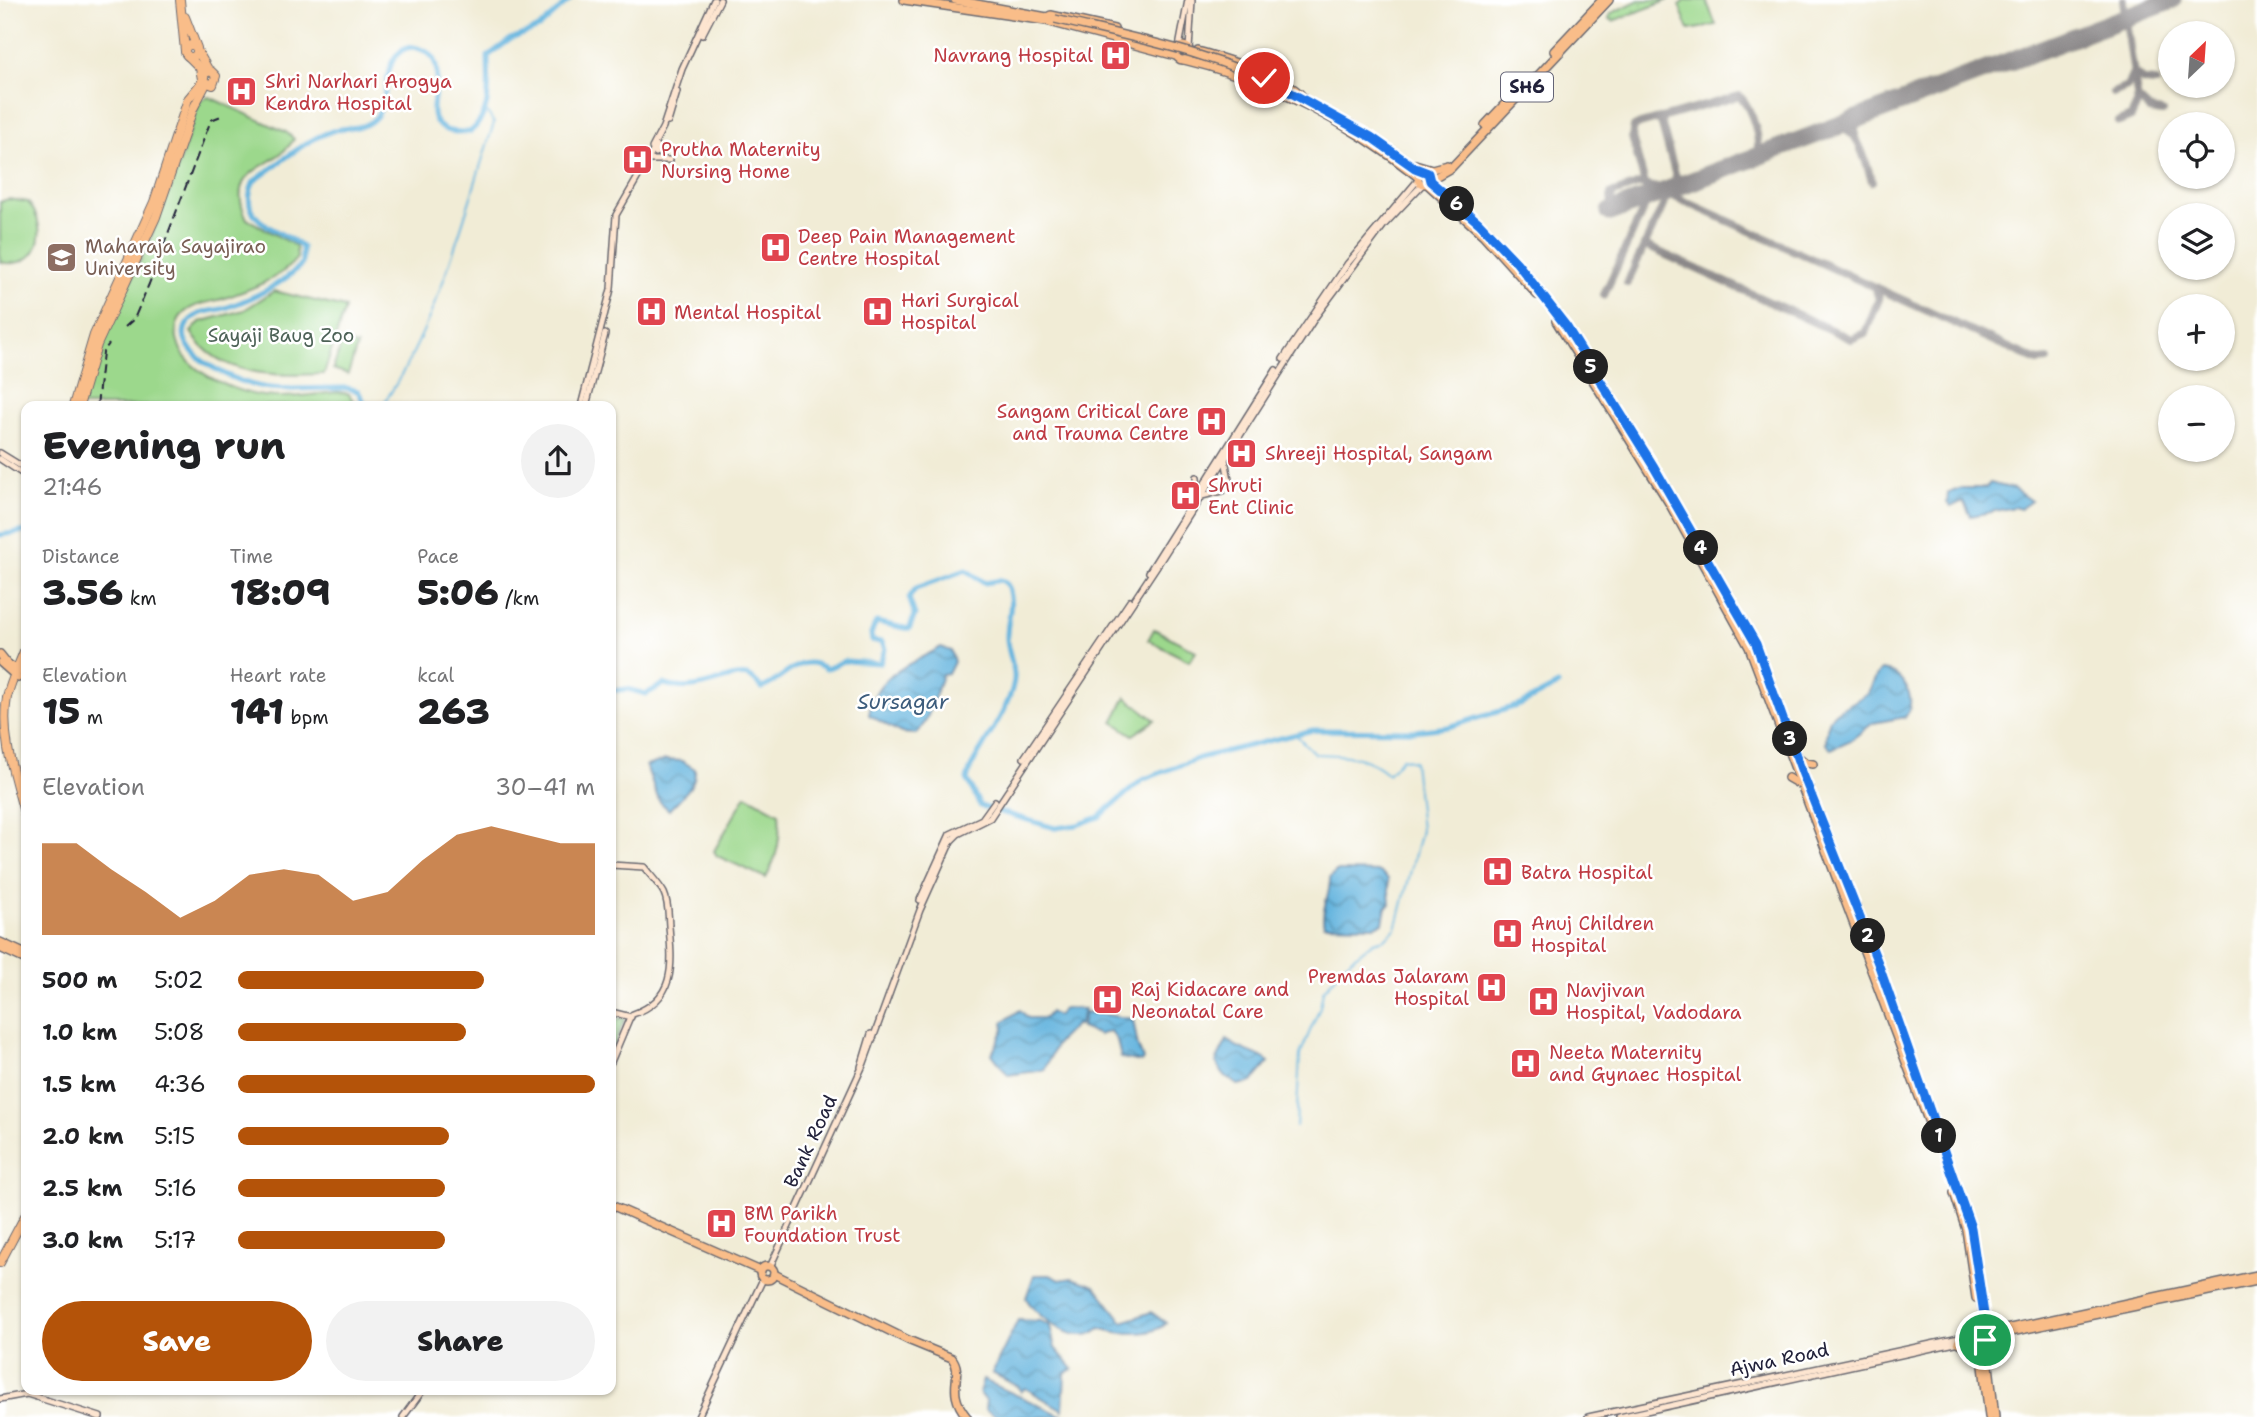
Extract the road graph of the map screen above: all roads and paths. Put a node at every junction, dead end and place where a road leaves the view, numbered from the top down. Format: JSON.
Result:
{"nodes":[{"id":1,"x":182,"y":0,"type":"edge"},
{"id":2,"x":713,"y":0,"type":"edge"},
{"id":3,"x":720,"y":0,"type":"edge"},
{"id":4,"x":904,"y":0,"type":"edge"},
{"id":5,"x":955,"y":0,"type":"edge"},
{"id":6,"x":1190,"y":0,"type":"edge"},
{"id":7,"x":1602,"y":0,"type":"edge"},
{"id":8,"x":1609,"y":0,"type":"edge"},
{"id":9,"x":707,"y":20,"type":"junction"},
{"id":10,"x":1051,"y":20,"type":"junction"},
{"id":11,"x":1179,"y":47,"type":"junction"},
{"id":12,"x":197,"y":49,"type":"junction"},
{"id":13,"x":1188,"y":49,"type":"junction"},
{"id":14,"x":187,"y":54,"type":"junction"},
{"id":15,"x":1180,"y":58,"type":"junction"},
{"id":16,"x":209,"y":71,"type":"junction"},
{"id":17,"x":203,"y":81,"type":"junction"},
{"id":18,"x":1301,"y":100,"type":"junction"},
{"id":19,"x":656,"y":149,"type":"junction"},
{"id":20,"x":650,"y":160,"type":"junction"},
{"id":21,"x":670,"y":160,"type":"dead end"},
{"id":22,"x":1404,"y":160,"type":"junction"},
{"id":23,"x":1445,"y":169,"type":"junction"},
{"id":24,"x":1423,"y":178,"type":"junction"},
{"id":25,"x":1586,"y":363,"type":"junction"},
{"id":26,"x":74,"y":401,"type":"edge"},
{"id":27,"x":80,"y":401,"type":"edge"},
{"id":28,"x":585,"y":401,"type":"edge"},
{"id":29,"x":585,"y":401,"type":"edge"},
{"id":30,"x":0,"y":453,"type":"edge"},
{"id":31,"x":1225,"y":458,"type":"junction"},
{"id":32,"x":0,"y":459,"type":"edge"},
{"id":33,"x":21,"y":466,"type":"edge"},
{"id":34,"x":21,"y":473,"type":"edge"},
{"id":35,"x":1197,"y":477,"type":"dead end"},
{"id":36,"x":1230,"y":485,"type":"dead end"},
{"id":37,"x":1222,"y":491,"type":"dead end"},
{"id":38,"x":1200,"y":495,"type":"junction"},
{"id":39,"x":0,"y":654,"type":"edge"},
{"id":40,"x":0,"y":662,"type":"edge"},
{"id":41,"x":21,"y":664,"type":"edge"},
{"id":42,"x":21,"y":668,"type":"edge"},
{"id":43,"x":18,"y":674,"type":"junction"},
{"id":44,"x":1796,"y":756,"type":"junction"},
{"id":45,"x":1788,"y":778,"type":"dead end"},
{"id":46,"x":21,"y":784,"type":"edge"},
{"id":47,"x":1804,"y":784,"type":"junction"},
{"id":48,"x":21,"y":801,"type":"edge"},
{"id":49,"x":1835,"y":861,"type":"junction"},
{"id":50,"x":616,"y":865,"type":"edge"},
{"id":51,"x":0,"y":942,"type":"edge"},
{"id":52,"x":0,"y":948,"type":"edge"},
{"id":53,"x":21,"y":952,"type":"edge"},
{"id":54,"x":21,"y":958,"type":"edge"},
{"id":55,"x":616,"y":1013,"type":"edge"},
{"id":56,"x":631,"y":1015,"type":"junction"},
{"id":57,"x":616,"y":1050,"type":"edge"},
{"id":58,"x":616,"y":1207,"type":"edge"},
{"id":59,"x":21,"y":1215,"type":"edge"},
{"id":60,"x":21,"y":1223,"type":"edge"},
{"id":61,"x":0,"y":1254,"type":"edge"},
{"id":62,"x":0,"y":1263,"type":"edge"},
{"id":63,"x":772,"y":1272,"type":"junction"},
{"id":64,"x":762,"y":1275,"type":"junction"},
{"id":65,"x":2257,"y":1275,"type":"edge"},
{"id":66,"x":2257,"y":1281,"type":"edge"},
{"id":67,"x":2100,"y":1312,"type":"junction"},
{"id":68,"x":1983,"y":1317,"type":"junction"},
{"id":69,"x":1996,"y":1330,"type":"junction"},
{"id":70,"x":1983,"y":1335,"type":"junction"},
{"id":71,"x":2003,"y":1336,"type":"junction"},
{"id":72,"x":1958,"y":1342,"type":"junction"},
{"id":73,"x":1988,"y":1351,"type":"junction"},
{"id":74,"x":956,"y":1363,"type":"junction"},
{"id":75,"x":1983,"y":1363,"type":"junction"},
{"id":76,"x":419,"y":1395,"type":"edge"},
{"id":77,"x":1,"y":1400,"type":"edge"},
{"id":78,"x":100,"y":1417,"type":"edge"},
{"id":79,"x":403,"y":1417,"type":"edge"},
{"id":80,"x":698,"y":1417,"type":"edge"},
{"id":81,"x":969,"y":1417,"type":"edge"},
{"id":82,"x":1588,"y":1417,"type":"edge"},
{"id":83,"x":1619,"y":1417,"type":"edge"},
{"id":84,"x":1989,"y":1417,"type":"edge"},
{"id":85,"x":1995,"y":1417,"type":"edge"}],
"edges":[{"from":1,"to":12,"type":"highway"},
{"from":1,"to":14,"type":"highway"},
{"from":2,"to":9,"type":"main road"},
{"from":3,"to":9,"type":"main road"},
{"from":4,"to":10,"type":"main road"},
{"from":5,"to":10,"type":"main road"},
{"from":6,"to":11,"type":"main road"},
{"from":6,"to":13,"type":"main road"},
{"from":7,"to":23,"type":"main road","number":"SH6"},
{"from":8,"to":23,"type":"main road","number":"SH6"},
{"from":9,"to":19,"type":"main road"},
{"from":10,"to":11,"type":"main road"},
{"from":10,"to":15,"type":"main road"},
{"from":10,"to":18,"type":"main road","bridge":true},
{"from":11,"to":13,"type":"main road"},
{"from":11,"to":15,"type":"main road"},
{"from":12,"to":14,"type":"highway"},
{"from":12,"to":16,"type":"highway"},
{"from":13,"to":15,"type":"main road"},
{"from":13,"to":18,"type":"main road"},
{"from":14,"to":17,"type":"highway"},
{"from":15,"to":18,"type":"main road"},
{"from":16,"to":17,"type":"highway"},
{"from":16,"to":17,"type":"highway"},
{"from":17,"to":26,"type":"highway"},
{"from":17,"to":27,"type":"highway"},
{"from":18,"to":22,"type":"main road"},
{"from":18,"to":24,"type":"main road"},
{"from":19,"to":20,"type":"main road"},
{"from":19,"to":28,"type":"main road"},
{"from":20,"to":21,"type":"main road"},
{"from":20,"to":29,"type":"main road"},
{"from":22,"to":23,"type":"main road"},
{"from":22,"to":24,"type":"main road"},
{"from":23,"to":24,"type":"main road","number":"SH6"},
{"from":24,"to":25,"type":"main road"},
{"from":24,"to":25,"type":"main road"},
{"from":24,"to":31,"type":"main road"},
{"from":24,"to":38,"type":"main road"},
{"from":25,"to":44,"type":"main road"},
{"from":25,"to":47,"type":"main road"},
{"from":30,"to":33,"type":"main road"},
{"from":31,"to":36,"type":"main road"},
{"from":31,"to":38,"type":"main road"},
{"from":32,"to":34,"type":"main road"},
{"from":35,"to":38,"type":"main road"},
{"from":37,"to":38,"type":"main road"},
{"from":38,"to":63,"type":"main road","name":"Bank Road"},
{"from":39,"to":43,"type":"main road"},
{"from":40,"to":43,"type":"main road"},
{"from":41,"to":43,"type":"highway"},
{"from":42,"to":43,"type":"highway"},
{"from":43,"to":46,"type":"highway"},
{"from":43,"to":48,"type":"highway"},
{"from":44,"to":47,"type":"main road"},
{"from":44,"to":47,"type":"main road"},
{"from":45,"to":47,"type":"main road"},
{"from":47,"to":49,"type":"main road"},
{"from":49,"to":68,"type":"main road"},
{"from":49,"to":70,"type":"main road"},
{"from":50,"to":56,"type":"main road"},
{"from":51,"to":53,"type":"main road"},
{"from":52,"to":54,"type":"main road"},
{"from":55,"to":56,"type":"main road"},
{"from":56,"to":57,"type":"main road"},
{"from":58,"to":64,"type":"main road"},
{"from":59,"to":61,"type":"highway"},
{"from":60,"to":62,"type":"highway"},
{"from":63,"to":64,"type":"main road"},
{"from":63,"to":64,"type":"main road"},
{"from":63,"to":74,"type":"main road"},
{"from":63,"to":74,"type":"main road"},
{"from":64,"to":80,"type":"main road"},
{"from":65,"to":67,"type":"main road","name":"Ajwa Road"},
{"from":66,"to":67,"type":"main road","name":"Ajwa Road"},
{"from":67,"to":69,"type":"main road","name":"Ajwa Road"},
{"from":67,"to":71,"type":"main road","name":"Ajwa Road"},
{"from":68,"to":69,"type":"main road"},
{"from":68,"to":70,"type":"main road"},
{"from":69,"to":70,"type":"main road","name":"Ajwa Road"},
{"from":70,"to":71,"type":"main road","name":"Ajwa Road"},
{"from":70,"to":72,"type":"main road","name":"Ajwa Road"},
{"from":70,"to":73,"type":"main road"},
{"from":70,"to":75,"type":"main road"},
{"from":70,"to":82,"type":"main road","name":"Ajwa Road"},
{"from":71,"to":73,"type":"main road"},
{"from":72,"to":75,"type":"main road"},
{"from":72,"to":83,"type":"main road","name":"Ajwa Road"},
{"from":73,"to":85,"type":"main road"},
{"from":74,"to":81,"type":"main road"},
{"from":75,"to":84,"type":"main road"},
{"from":76,"to":79,"type":"main road"},
{"from":77,"to":78,"type":"main road"}]}
